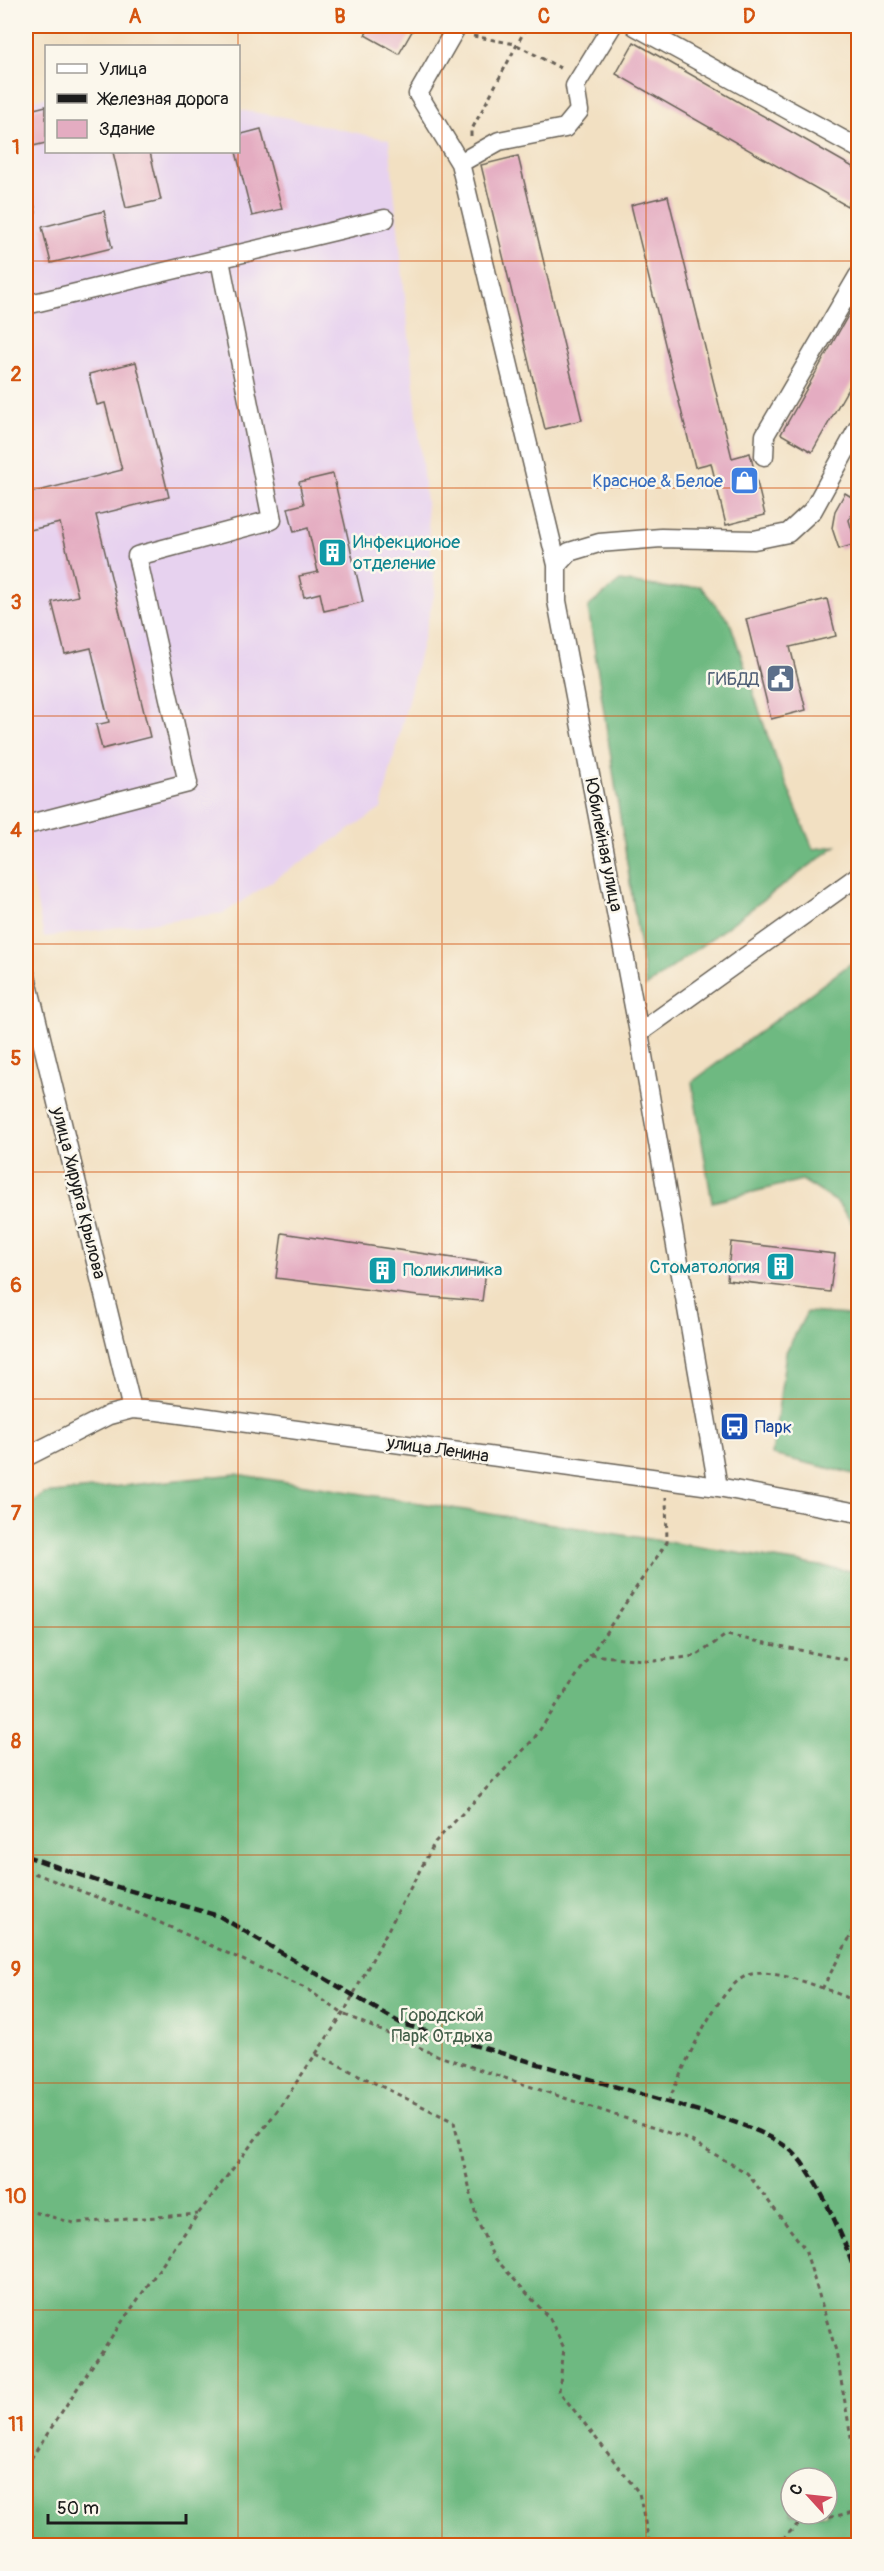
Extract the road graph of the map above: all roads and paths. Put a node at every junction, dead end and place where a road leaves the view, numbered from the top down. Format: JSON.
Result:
{"nodes":[{"id":1,"x":527,"y":26,"type":"edge"},
{"id":2,"x":612,"y":26,"type":"edge"},
{"id":3,"x":635,"y":26,"type":"edge"},
{"id":4,"x":455,"y":28,"type":"edge"},
{"id":5,"x":515,"y":44,"type":"junction"},
{"id":6,"x":575,"y":86,"type":"junction"},
{"id":7,"x":858,"y":148,"type":"edge"},
{"id":8,"x":466,"y":159,"type":"junction"},
{"id":9,"x":385,"y":219,"type":"dead end"},
{"id":10,"x":220,"y":260,"type":"junction"},
{"id":11,"x":858,"y":276,"type":"edge"},
{"id":12,"x":26,"y":305,"type":"edge"},
{"id":13,"x":858,"y":428,"type":"edge"},
{"id":14,"x":764,"y":456,"type":"dead end"},
{"id":15,"x":557,"y":565,"type":"junction"},
{"id":16,"x":26,"y":825,"type":"edge"},
{"id":17,"x":858,"y":876,"type":"edge"},
{"id":18,"x":26,"y":976,"type":"edge"},
{"id":19,"x":639,"y":1034,"type":"junction"},
{"id":20,"x":132,"y":1409,"type":"junction"},
{"id":21,"x":26,"y":1457,"type":"edge"},
{"id":22,"x":666,"y":1480,"type":"junction"},
{"id":23,"x":718,"y":1487,"type":"junction"},
{"id":24,"x":858,"y":1513,"type":"edge"},
{"id":25,"x":591,"y":1655,"type":"junction"},
{"id":26,"x":858,"y":1662,"type":"edge"},
{"id":27,"x":26,"y":1870,"type":"edge"},
{"id":28,"x":858,"y":1922,"type":"edge"},
{"id":29,"x":822,"y":1989,"type":"junction"},
{"id":30,"x":858,"y":2002,"type":"edge"},
{"id":31,"x":343,"y":2014,"type":"junction"},
{"id":32,"x":316,"y":2054,"type":"junction"},
{"id":33,"x":669,"y":2102,"type":"dead end"},
{"id":34,"x":26,"y":2210,"type":"edge"},
{"id":35,"x":198,"y":2214,"type":"junction"},
{"id":36,"x":26,"y":2466,"type":"edge"},
{"id":37,"x":858,"y":2467,"type":"edge"},
{"id":38,"x":858,"y":2511,"type":"edge"},
{"id":39,"x":650,"y":2546,"type":"edge"},
{"id":40,"x":776,"y":2546,"type":"edge"}],
"edges":[{"from":1,"to":5,"type":"path"},
{"from":2,"to":6,"type":"street"},
{"from":3,"to":7,"type":"street"},
{"from":4,"to":5,"type":"path"},
{"from":4,"to":8,"type":"street","name":"Юбилейная улица"},
{"from":5,"to":6,"type":"path"},
{"from":5,"to":8,"type":"path"},
{"from":6,"to":8,"type":"street"},
{"from":8,"to":15,"type":"street","name":"Юбилейная улица"},
{"from":9,"to":10,"type":"street"},
{"from":10,"to":12,"type":"street"},
{"from":10,"to":16,"type":"street"},
{"from":11,"to":14,"type":"street"},
{"from":13,"to":15,"type":"street"},
{"from":15,"to":19,"type":"street","name":"Юбилейная улица"},
{"from":17,"to":19,"type":"street"},
{"from":18,"to":20,"type":"street","name":"улица Хирурга Крылова"},
{"from":19,"to":23,"type":"street","name":"Юбилейная улица"},
{"from":20,"to":21,"type":"street","name":"улица Ленина"},
{"from":20,"to":22,"type":"street","name":"улица Ленина"},
{"from":22,"to":23,"type":"street","name":"улица Ленина"},
{"from":22,"to":25,"type":"path"},
{"from":23,"to":24,"type":"street","name":"улица Ленина"},
{"from":25,"to":26,"type":"path"},
{"from":25,"to":31,"type":"path"},
{"from":27,"to":31,"type":"path"},
{"from":28,"to":29,"type":"path"},
{"from":29,"to":30,"type":"path"},
{"from":29,"to":33,"type":"path"},
{"from":31,"to":32,"type":"path"},
{"from":31,"to":37,"type":"path"},
{"from":32,"to":35,"type":"path"},
{"from":32,"to":39,"type":"path"},
{"from":34,"to":35,"type":"path"},
{"from":35,"to":36,"type":"path"},
{"from":38,"to":40,"type":"path"}]}
